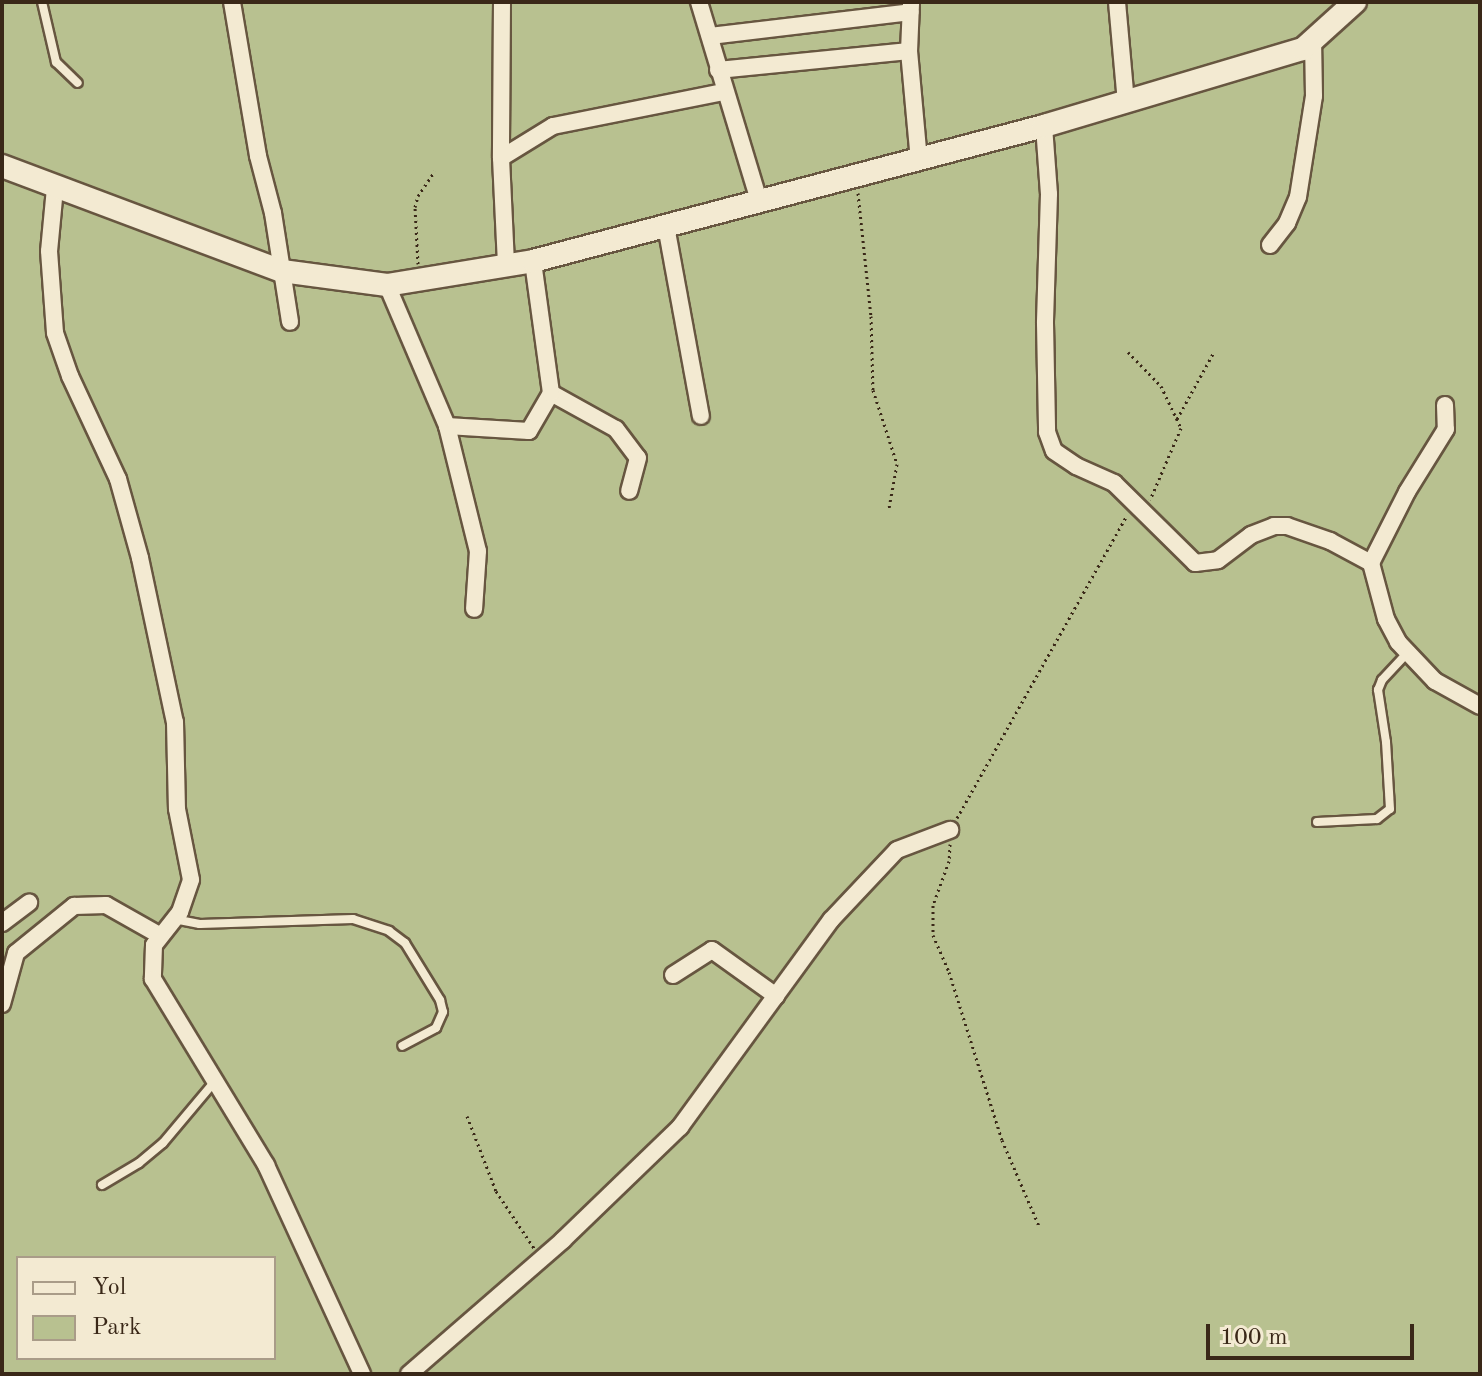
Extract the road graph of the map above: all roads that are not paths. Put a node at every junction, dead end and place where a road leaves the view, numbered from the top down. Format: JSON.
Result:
{"nodes":[{"id":1,"x":42,"y":2,"type":"edge"},
{"id":2,"x":232,"y":2,"type":"edge"},
{"id":3,"x":502,"y":2,"type":"edge"},
{"id":4,"x":699,"y":2,"type":"edge"},
{"id":5,"x":1117,"y":2,"type":"edge"},
{"id":6,"x":1355,"y":2,"type":"edge"},
{"id":7,"x":910,"y":7,"type":"edge"},
{"id":8,"x":710,"y":36,"type":"junction"},
{"id":9,"x":1313,"y":40,"type":"junction"},
{"id":10,"x":909,"y":51,"type":"junction"},
{"id":11,"x":718,"y":70,"type":"junction"},
{"id":12,"x":78,"y":83,"type":"dead end"},
{"id":13,"x":723,"y":92,"type":"junction"},
{"id":14,"x":1126,"y":102,"type":"junction"},
{"id":15,"x":1044,"y":126,"type":"junction"},
{"id":16,"x":501,"y":158,"type":"junction"},
{"id":17,"x":919,"y":160,"type":"junction"},
{"id":18,"x":4,"y":168,"type":"edge"},
{"id":19,"x":55,"y":188,"type":"junction"},
{"id":20,"x":759,"y":201,"type":"junction"},
{"id":21,"x":666,"y":226,"type":"junction"},
{"id":22,"x":1270,"y":245,"type":"dead end"},
{"id":23,"x":533,"y":261,"type":"junction"},
{"id":24,"x":506,"y":264,"type":"junction"},
{"id":25,"x":282,"y":271,"type":"junction"},
{"id":26,"x":387,"y":285,"type":"junction"},
{"id":27,"x":290,"y":322,"type":"dead end"},
{"id":28,"x":551,"y":393,"type":"junction"},
{"id":29,"x":1445,"y":405,"type":"dead end"},
{"id":30,"x":701,"y":416,"type":"dead end"},
{"id":31,"x":447,"y":426,"type":"junction"},
{"id":32,"x":629,"y":491,"type":"dead end"},
{"id":33,"x":1371,"y":563,"type":"junction"},
{"id":34,"x":474,"y":609,"type":"dead end"},
{"id":35,"x":1407,"y":653,"type":"junction"},
{"id":36,"x":1480,"y":706,"type":"edge"},
{"id":37,"x":1317,"y":822,"type":"dead end"},
{"id":38,"x":950,"y":830,"type":"road end"},
{"id":39,"x":29,"y":903,"type":"dead end"},
{"id":40,"x":174,"y":919,"type":"junction"},
{"id":41,"x":2,"y":923,"type":"edge"},
{"id":42,"x":159,"y":935,"type":"junction"},
{"id":43,"x":673,"y":975,"type":"dead end"},
{"id":44,"x":776,"y":996,"type":"junction"},
{"id":45,"x":2,"y":1004,"type":"edge"},
{"id":46,"x":402,"y":1046,"type":"dead end"},
{"id":47,"x":215,"y":1081,"type":"junction"},
{"id":48,"x":102,"y":1185,"type":"dead end"},
{"id":49,"x":362,"y":1374,"type":"edge"},
{"id":50,"x":409,"y":1374,"type":"edge"}],
"edges":[{"from":1,"to":12,"type":"lane"},
{"from":2,"to":25,"type":"street"},
{"from":3,"to":16,"type":"street"},
{"from":4,"to":8,"type":"street"},
{"from":5,"to":14,"type":"street"},
{"from":6,"to":9,"type":"street"},
{"from":7,"to":8,"type":"street"},
{"from":7,"to":10,"type":"street"},
{"from":8,"to":11,"type":"street"},
{"from":9,"to":14,"type":"street"},
{"from":9,"to":22,"type":"street"},
{"from":10,"to":11,"type":"street"},
{"from":10,"to":17,"type":"street"},
{"from":11,"to":13,"type":"street"},
{"from":13,"to":16,"type":"street"},
{"from":13,"to":20,"type":"street"},
{"from":14,"to":15,"type":"street"},
{"from":15,"to":17,"type":"street"},
{"from":15,"to":33,"type":"street"},
{"from":16,"to":24,"type":"street"},
{"from":17,"to":20,"type":"street"},
{"from":18,"to":19,"type":"street"},
{"from":19,"to":25,"type":"street"},
{"from":19,"to":40,"type":"street"},
{"from":20,"to":21,"type":"street"},
{"from":21,"to":23,"type":"street"},
{"from":21,"to":30,"type":"street"},
{"from":23,"to":24,"type":"street"},
{"from":23,"to":28,"type":"street"},
{"from":24,"to":26,"type":"street"},
{"from":25,"to":26,"type":"street"},
{"from":25,"to":27,"type":"street"},
{"from":26,"to":31,"type":"street"},
{"from":28,"to":31,"type":"street"},
{"from":28,"to":32,"type":"street"},
{"from":29,"to":33,"type":"street"},
{"from":31,"to":34,"type":"street"},
{"from":33,"to":35,"type":"street"},
{"from":35,"to":36,"type":"street"},
{"from":35,"to":37,"type":"lane"},
{"from":38,"to":44,"type":"street"},
{"from":39,"to":41,"type":"street"},
{"from":40,"to":42,"type":"street"},
{"from":40,"to":46,"type":"lane"},
{"from":42,"to":45,"type":"street"},
{"from":42,"to":47,"type":"street"},
{"from":43,"to":44,"type":"street"},
{"from":44,"to":50,"type":"street"},
{"from":47,"to":48,"type":"lane"},
{"from":47,"to":49,"type":"street"}]}
